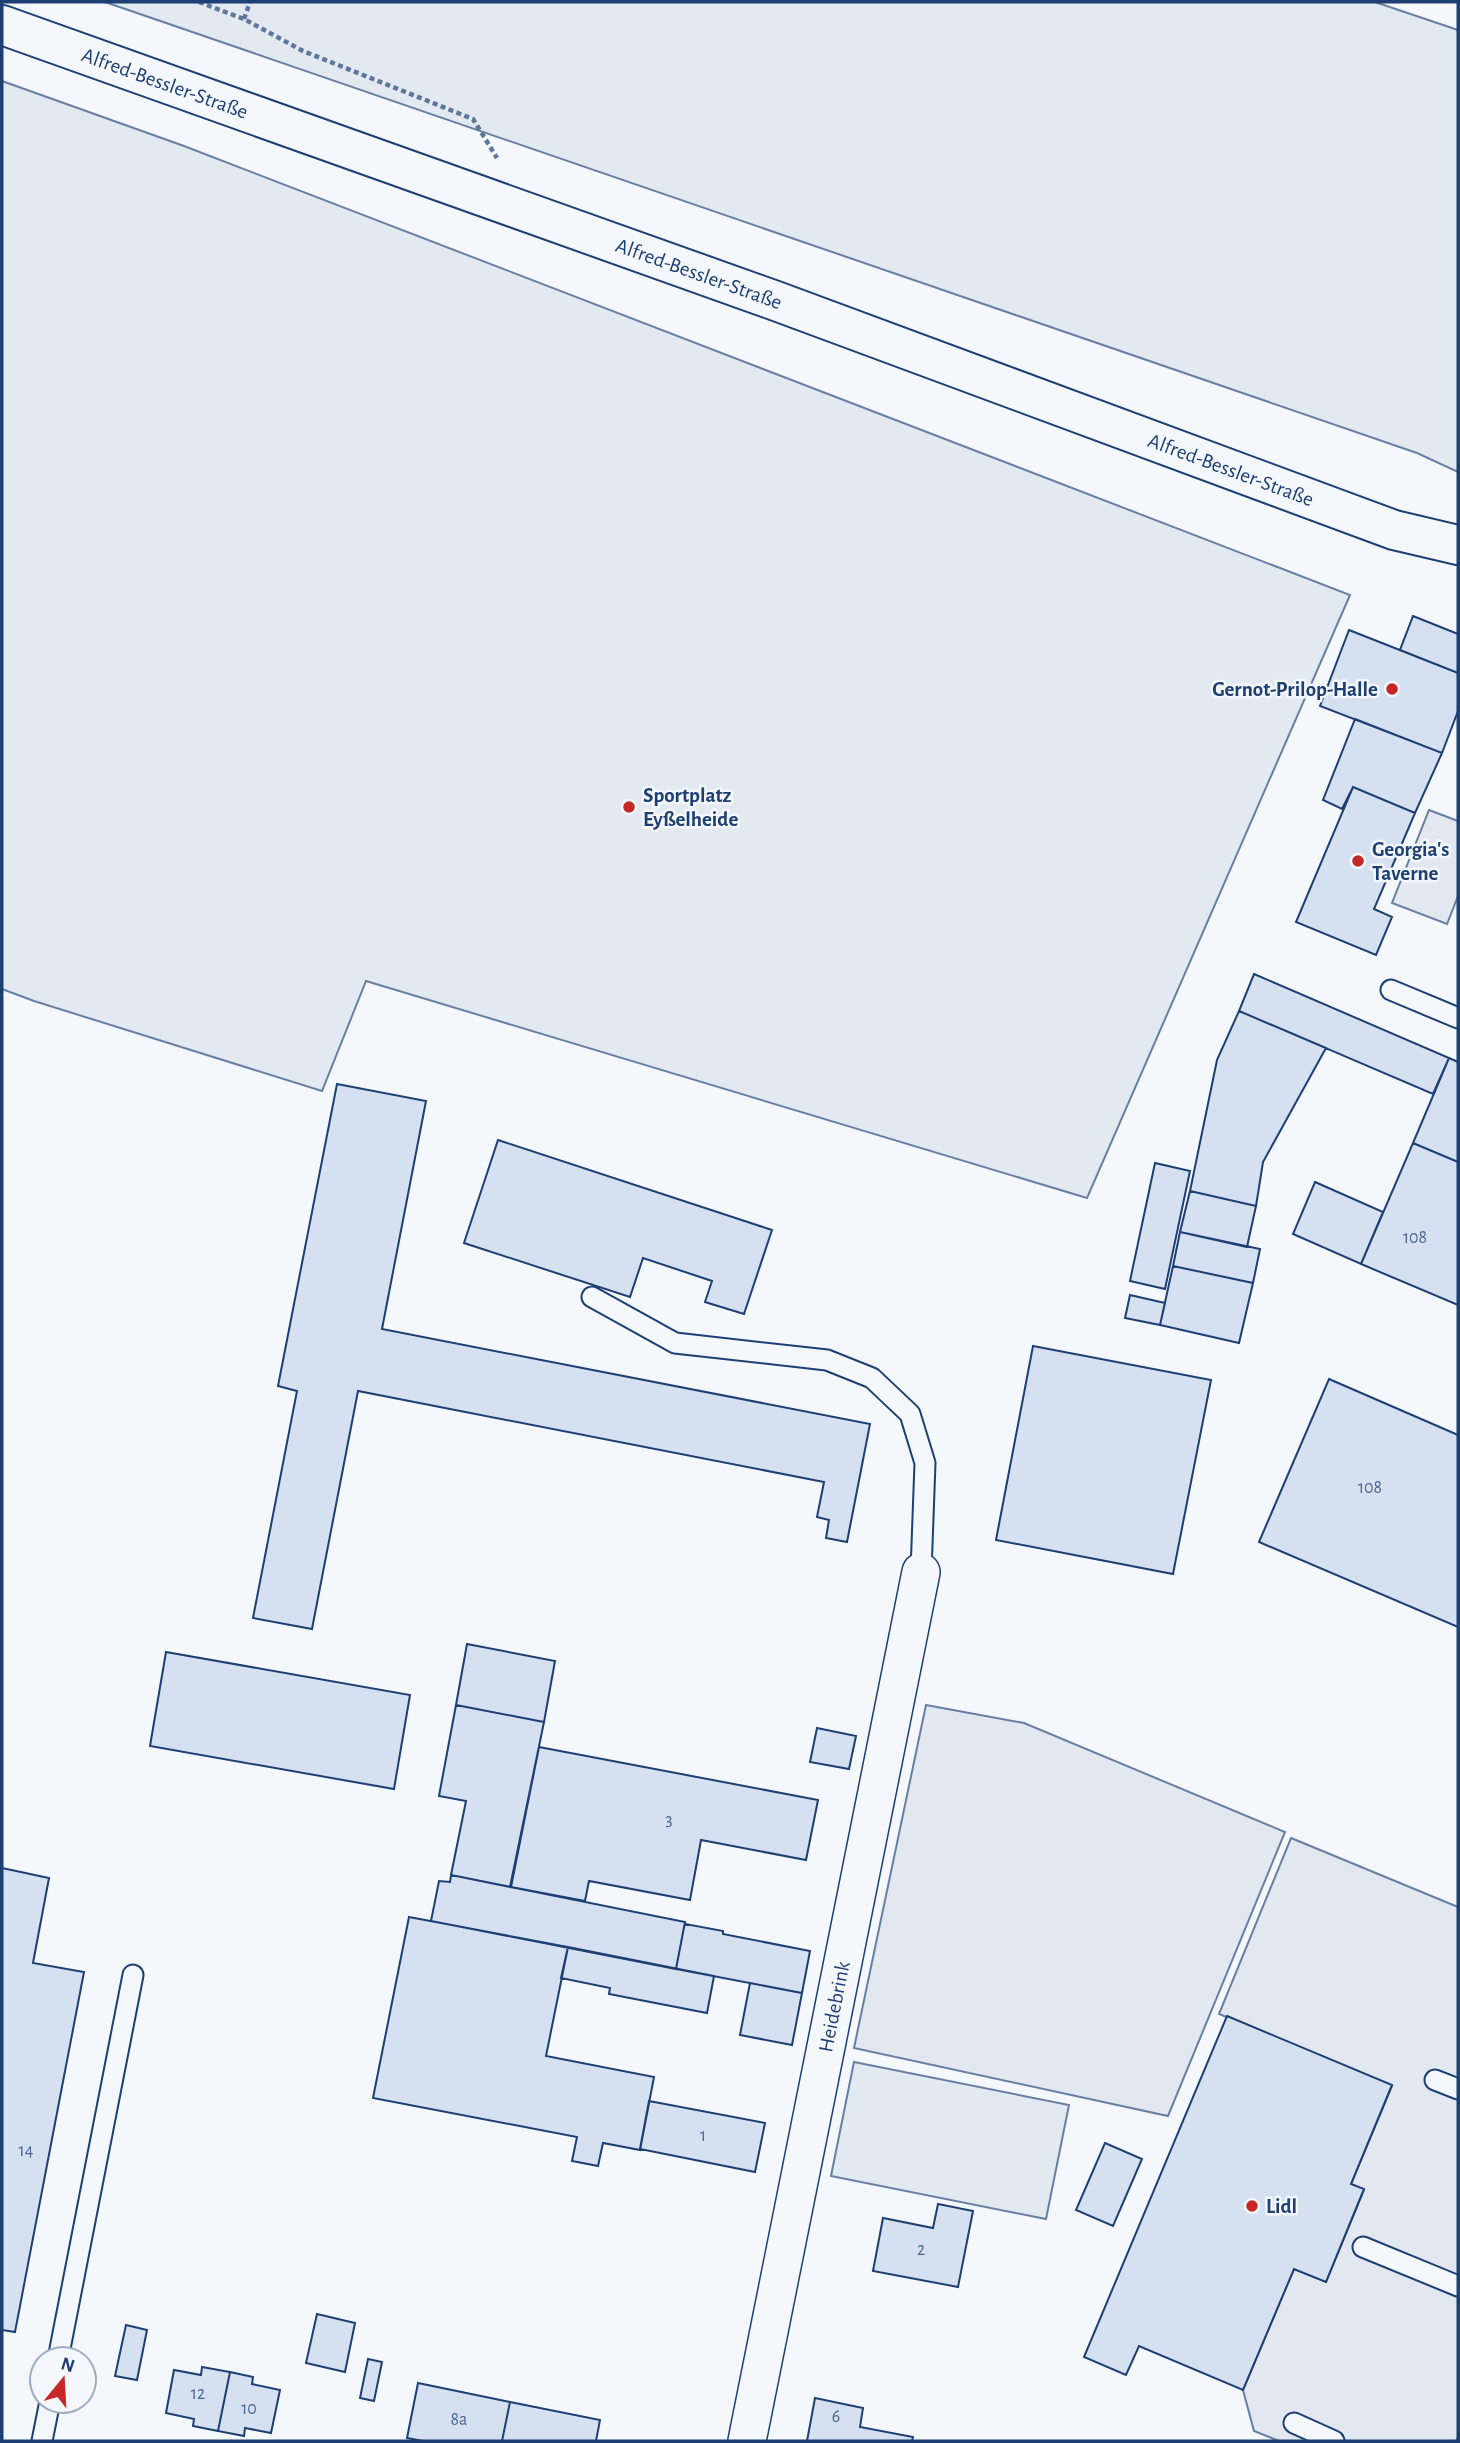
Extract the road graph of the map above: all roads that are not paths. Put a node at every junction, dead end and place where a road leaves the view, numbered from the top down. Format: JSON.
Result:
{"nodes":[{"id":1,"x":2,"y":25,"type":"edge"},
{"id":2,"x":1394,"y":530,"type":"junction"},
{"id":3,"x":1458,"y":545,"type":"edge"},
{"id":4,"x":1458,"y":571,"type":"edge"},
{"id":5,"x":1391,"y":990,"type":"dead end"},
{"id":6,"x":1458,"y":1018,"type":"edge"},
{"id":7,"x":592,"y":1297,"type":"dead end"},
{"id":8,"x":921,"y":1572,"type":"joint"},
{"id":9,"x":133,"y":1975,"type":"dead end"},
{"id":10,"x":1435,"y":2080,"type":"dead end"},
{"id":11,"x":1458,"y":2089,"type":"edge"},
{"id":12,"x":1363,"y":2248,"type":"dead end"},
{"id":13,"x":1458,"y":2286,"type":"edge"},
{"id":14,"x":61,"y":2345,"type":"edge"},
{"id":15,"x":47,"y":2415,"type":"edge"},
{"id":16,"x":1294,"y":2423,"type":"dead end"},
{"id":17,"x":42,"y":2441,"type":"edge"},
{"id":18,"x":747,"y":2441,"type":"edge"},
{"id":19,"x":1334,"y":2441,"type":"edge"}],
"edges":[{"from":1,"to":2,"type":"street","name":"Alfred-Bessler-Straße"},
{"from":2,"to":3,"type":"street","name":"Alfred-Bessler-Straße"},
{"from":2,"to":4,"type":"street","name":"Alfred-Bessler-Straße"},
{"from":5,"to":6,"type":"lane"},
{"from":7,"to":8,"type":"lane"},
{"from":8,"to":18,"type":"street","name":"Heidebrink"},
{"from":9,"to":14,"type":"lane"},
{"from":10,"to":11,"type":"lane"},
{"from":12,"to":13,"type":"lane"},
{"from":15,"to":17,"type":"lane"},
{"from":16,"to":19,"type":"lane"}]}
